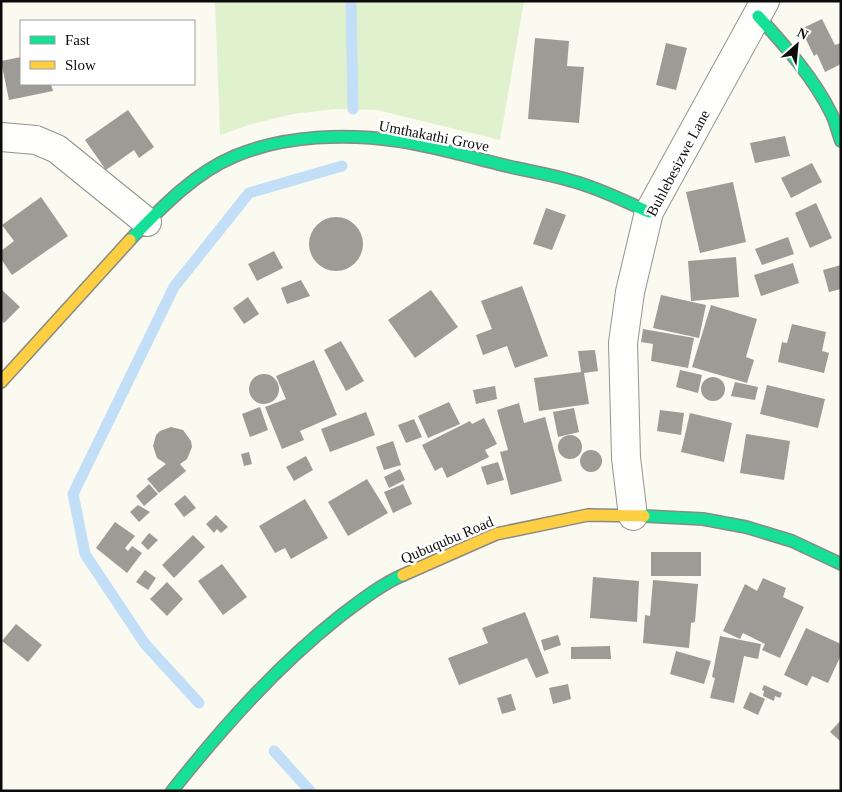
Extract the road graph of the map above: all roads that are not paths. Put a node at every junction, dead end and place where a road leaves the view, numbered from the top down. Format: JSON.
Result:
{"nodes":[{"id":1,"x":762,"y":8,"type":"edge"},
{"id":2,"x":1,"y":136,"type":"edge"},
{"id":3,"x":841,"y":141,"type":"edge"},
{"id":4,"x":649,"y":212,"type":"junction"},
{"id":5,"x":147,"y":222,"type":"junction"},
{"id":6,"x":1,"y":382,"type":"edge"},
{"id":7,"x":634,"y":516,"type":"junction"},
{"id":8,"x":841,"y":564,"type":"edge"},
{"id":9,"x":172,"y":791,"type":"edge"}],
"edges":[{"from":1,"to":3,"type":"street"},
{"from":1,"to":4,"type":"street","name":"Buhlebesizwe Lane"},
{"from":2,"to":5,"type":"street"},
{"from":4,"to":5,"type":"street","name":"Umthakathi Grove"},
{"from":4,"to":7,"type":"street","name":"Buhlebesizwe Lane"},
{"from":5,"to":6,"type":"street","name":"Umthakathi Grove"},
{"from":7,"to":8,"type":"street","name":"Qubuqubu Road"},
{"from":7,"to":9,"type":"street","name":"Qubuqubu Road"}]}
